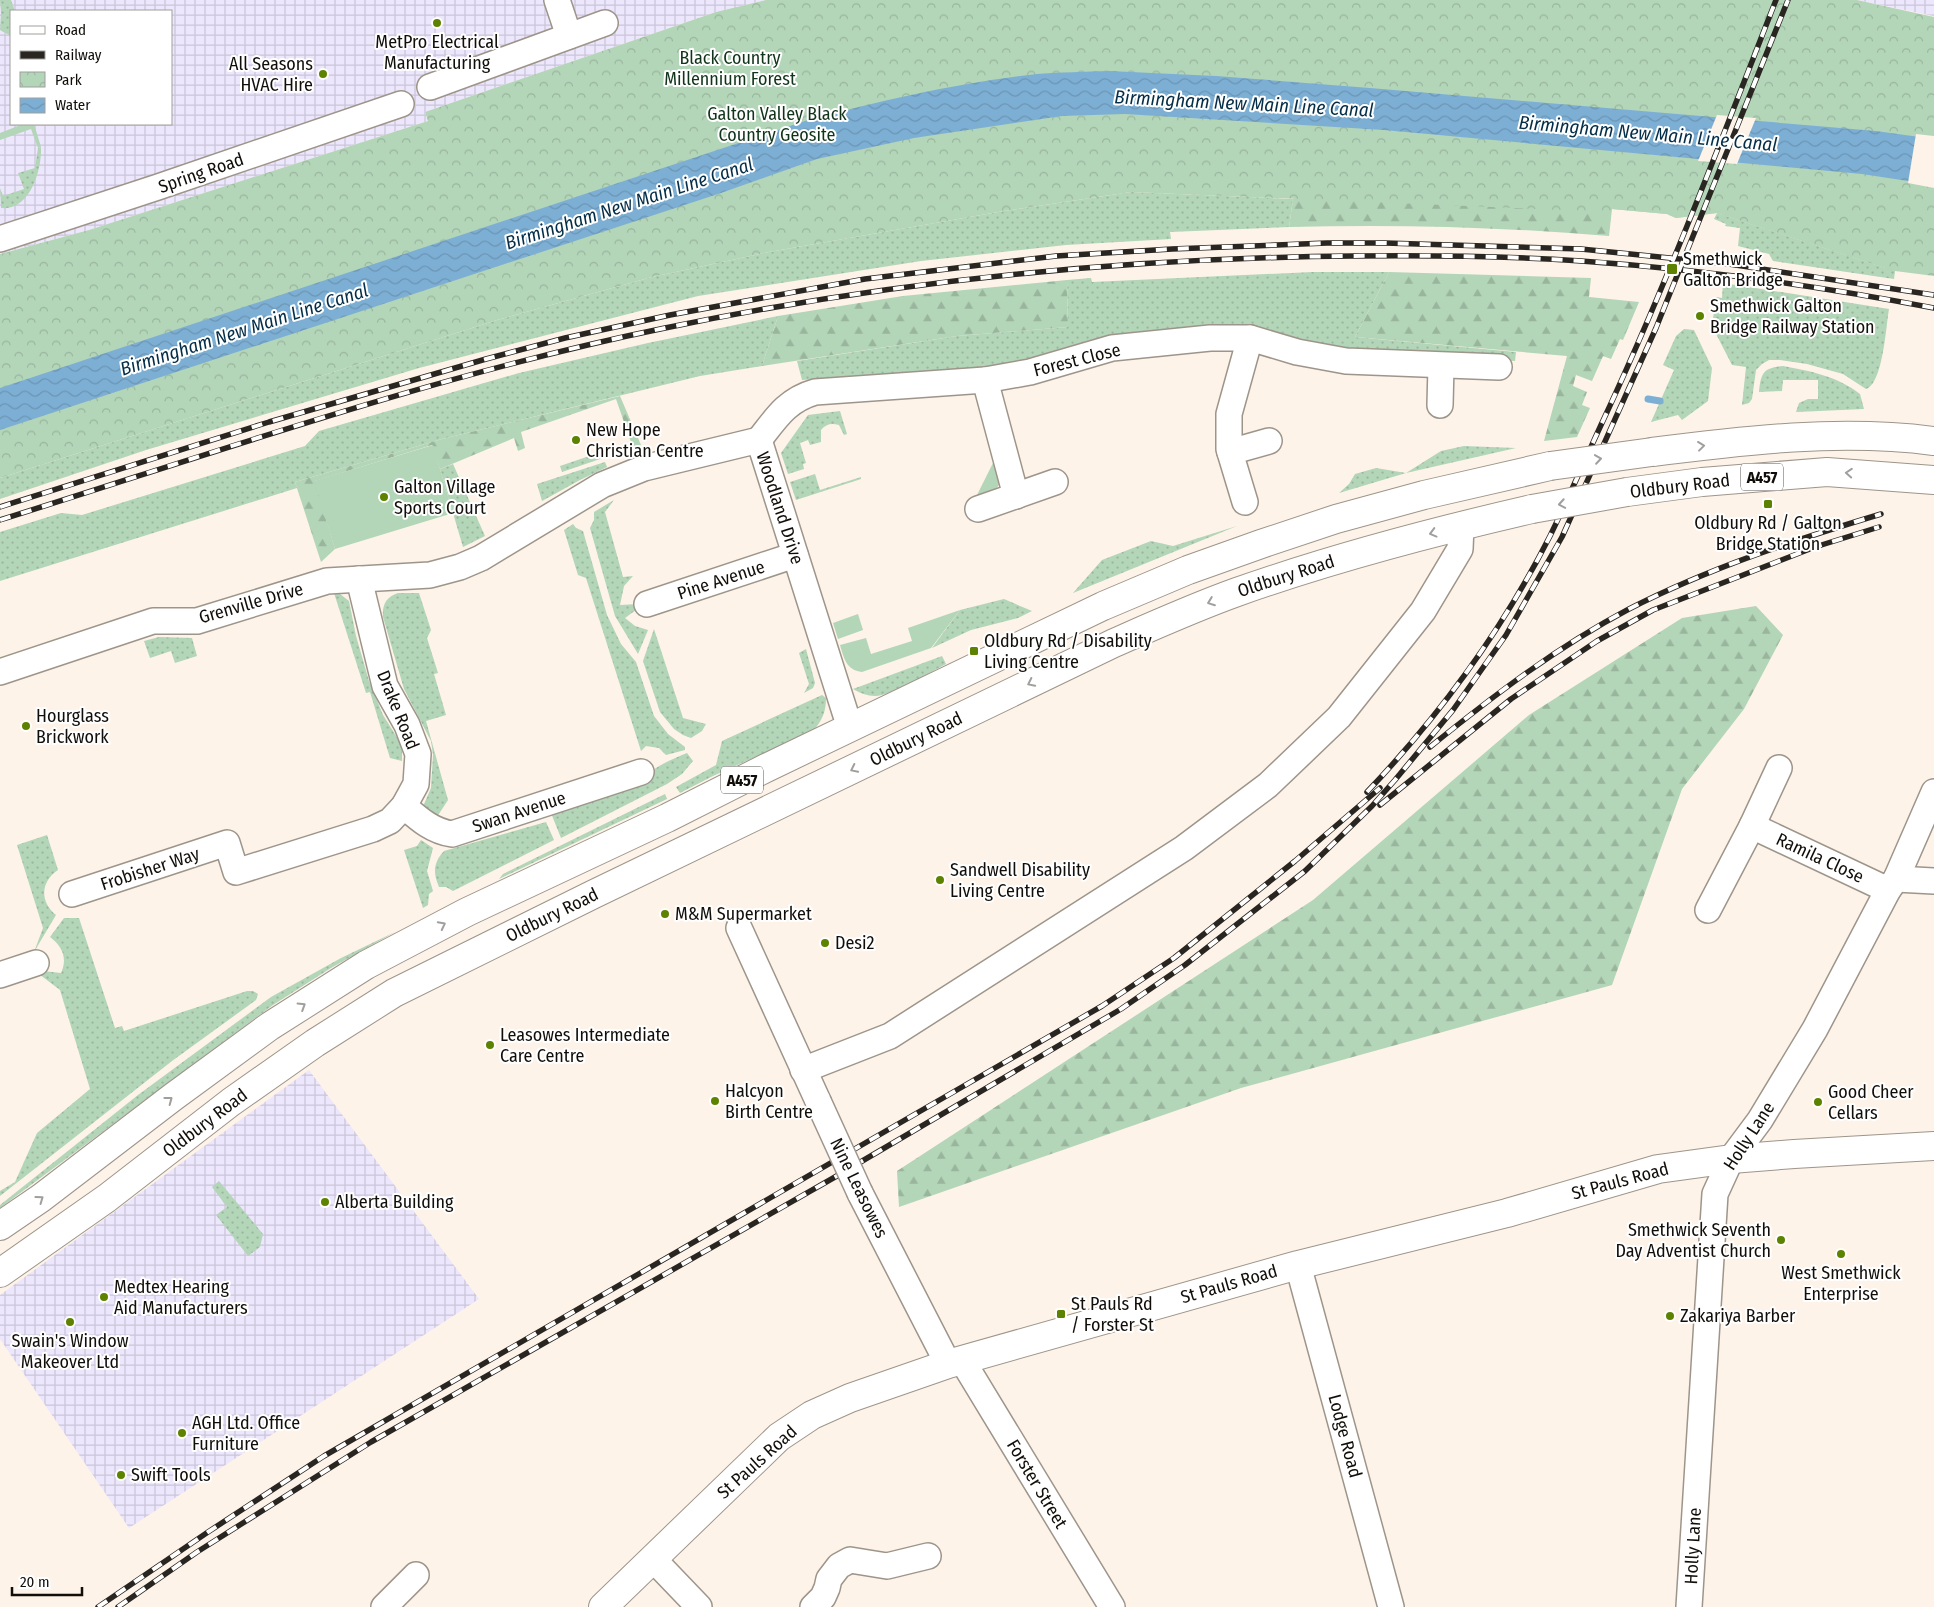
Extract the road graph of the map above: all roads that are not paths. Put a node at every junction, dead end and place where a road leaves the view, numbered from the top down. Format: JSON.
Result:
{"nodes":[{"id":1,"x":557,"y":0,"type":"edge"},
{"id":2,"x":605,"y":23,"type":"dead end"},
{"id":3,"x":569,"y":36,"type":"junction"},
{"id":4,"x":430,"y":87,"type":"dead end"},
{"id":5,"x":401,"y":104,"type":"dead end"},
{"id":6,"x":0,"y":239,"type":"edge"},
{"id":7,"x":1250,"y":338,"type":"junction"},
{"id":8,"x":1442,"y":366,"type":"junction"},
{"id":9,"x":1499,"y":367,"type":"dead end"},
{"id":10,"x":985,"y":380,"type":"junction"},
{"id":11,"x":1440,"y":405,"type":"dead end"},
{"id":12,"x":758,"y":440,"type":"junction"},
{"id":13,"x":1269,"y":441,"type":"dead end"},
{"id":14,"x":1934,"y":441,"type":"edge"},
{"id":15,"x":1230,"y":452,"type":"junction"},
{"id":16,"x":1934,"y":480,"type":"edge"},
{"id":17,"x":1055,"y":482,"type":"dead end"},
{"id":18,"x":1016,"y":496,"type":"junction"},
{"id":19,"x":1245,"y":502,"type":"dead end"},
{"id":20,"x":978,"y":509,"type":"dead end"},
{"id":21,"x":1461,"y":526,"type":"junction"},
{"id":22,"x":795,"y":555,"type":"junction"},
{"id":23,"x":359,"y":579,"type":"junction"},
{"id":24,"x":647,"y":604,"type":"dead end"},
{"id":25,"x":0,"y":672,"type":"edge"},
{"id":26,"x":850,"y":728,"type":"junction"},
{"id":27,"x":1779,"y":768,"type":"dead end"},
{"id":28,"x":641,"y":772,"type":"dead end"},
{"id":29,"x":1934,"y":792,"type":"edge"},
{"id":30,"x":404,"y":806,"type":"junction"},
{"id":31,"x":1752,"y":826,"type":"junction"},
{"id":32,"x":227,"y":843,"type":"joint"},
{"id":33,"x":1934,"y":881,"type":"edge"},
{"id":34,"x":1892,"y":885,"type":"junction"},
{"id":35,"x":72,"y":894,"type":"dead end"},
{"id":36,"x":1708,"y":910,"type":"dead end"},
{"id":37,"x":739,"y":928,"type":"dead end"},
{"id":38,"x":36,"y":963,"type":"dead end"},
{"id":39,"x":0,"y":975,"type":"edge"},
{"id":40,"x":803,"y":1070,"type":"junction"},
{"id":41,"x":1934,"y":1146,"type":"edge"},
{"id":42,"x":1731,"y":1159,"type":"junction"},
{"id":43,"x":0,"y":1226,"type":"edge"},
{"id":44,"x":1298,"y":1264,"type":"junction"},
{"id":45,"x":0,"y":1273,"type":"edge"},
{"id":46,"x":955,"y":1362,"type":"junction"},
{"id":47,"x":928,"y":1556,"type":"dead end"},
{"id":48,"x":653,"y":1559,"type":"junction"},
{"id":49,"x":416,"y":1575,"type":"dead end"},
{"id":50,"x":391,"y":1604,"type":"edge"},
{"id":51,"x":603,"y":1607,"type":"edge"},
{"id":52,"x":699,"y":1607,"type":"edge"},
{"id":53,"x":813,"y":1607,"type":"edge"},
{"id":54,"x":1112,"y":1607,"type":"edge"},
{"id":55,"x":1391,"y":1607,"type":"edge"},
{"id":56,"x":1689,"y":1607,"type":"edge"}],
"edges":[{"from":1,"to":3,"type":"street"},
{"from":2,"to":3,"type":"street"},
{"from":3,"to":4,"type":"street"},
{"from":5,"to":6,"type":"street","name":"Spring Road"},
{"from":7,"to":8,"type":"street","name":"Forest Close"},
{"from":7,"to":10,"type":"street","name":"Forest Close"},
{"from":7,"to":15,"type":"street"},
{"from":8,"to":9,"type":"street","name":"Forest Close"},
{"from":8,"to":11,"type":"street"},
{"from":10,"to":12,"type":"street","name":"Forest Close"},
{"from":10,"to":18,"type":"street"},
{"from":12,"to":22,"type":"street","name":"Woodland Drive"},
{"from":12,"to":23,"type":"street","name":"Woodland Drive"},
{"from":13,"to":15,"type":"street"},
{"from":26,"to":14,"type":"main road","name":"Oldbury Road","number":"A457","one_way":true,"bridge":true},
{"from":15,"to":19,"type":"street"},
{"from":16,"to":21,"type":"main road","name":"Oldbury Road","number":"A457","one_way":true,"bridge":true},
{"from":17,"to":18,"type":"street"},
{"from":18,"to":20,"type":"street"},
{"from":21,"to":40,"type":"street"},
{"from":21,"to":45,"type":"main road","name":"Oldbury Road","number":"A457","one_way":true},
{"from":22,"to":24,"type":"street","name":"Pine Avenue"},
{"from":22,"to":26,"type":"street","name":"Woodland Drive"},
{"from":23,"to":25,"type":"street","name":"Grenville Drive"},
{"from":23,"to":30,"type":"street","name":"Drake Road"},
{"from":43,"to":26,"type":"main road","name":"Oldbury Road","number":"A457","one_way":true},
{"from":27,"to":31,"type":"street"},
{"from":28,"to":30,"type":"street","name":"Swan Avenue"},
{"from":29,"to":34,"type":"street","name":"Holly Lane"},
{"from":30,"to":32,"type":"street","name":"Drake Road"},
{"from":31,"to":34,"type":"street","name":"Ramila Close"},
{"from":31,"to":36,"type":"street"},
{"from":32,"to":35,"type":"street","name":"Frobisher Way"},
{"from":33,"to":34,"type":"street"},
{"from":34,"to":42,"type":"street","name":"Holly Lane"},
{"from":37,"to":40,"type":"street","name":"Nine Leasowes"},
{"from":38,"to":39,"type":"street"},
{"from":40,"to":46,"type":"street","name":"Nine Leasowes","bridge":true},
{"from":41,"to":42,"type":"main road","name":"St Pauls Road"},
{"from":42,"to":44,"type":"main road","name":"St Pauls Road"},
{"from":42,"to":56,"type":"street","name":"Holly Lane"},
{"from":44,"to":46,"type":"main road","name":"St Pauls Road"},
{"from":44,"to":55,"type":"street","name":"Lodge Road"},
{"from":46,"to":48,"type":"main road","name":"St Pauls Road"},
{"from":46,"to":54,"type":"street","name":"Forster Street"},
{"from":47,"to":53,"type":"street"},
{"from":48,"to":51,"type":"main road","name":"St Pauls Road"},
{"from":48,"to":52,"type":"street"},
{"from":49,"to":50,"type":"street"}]}
